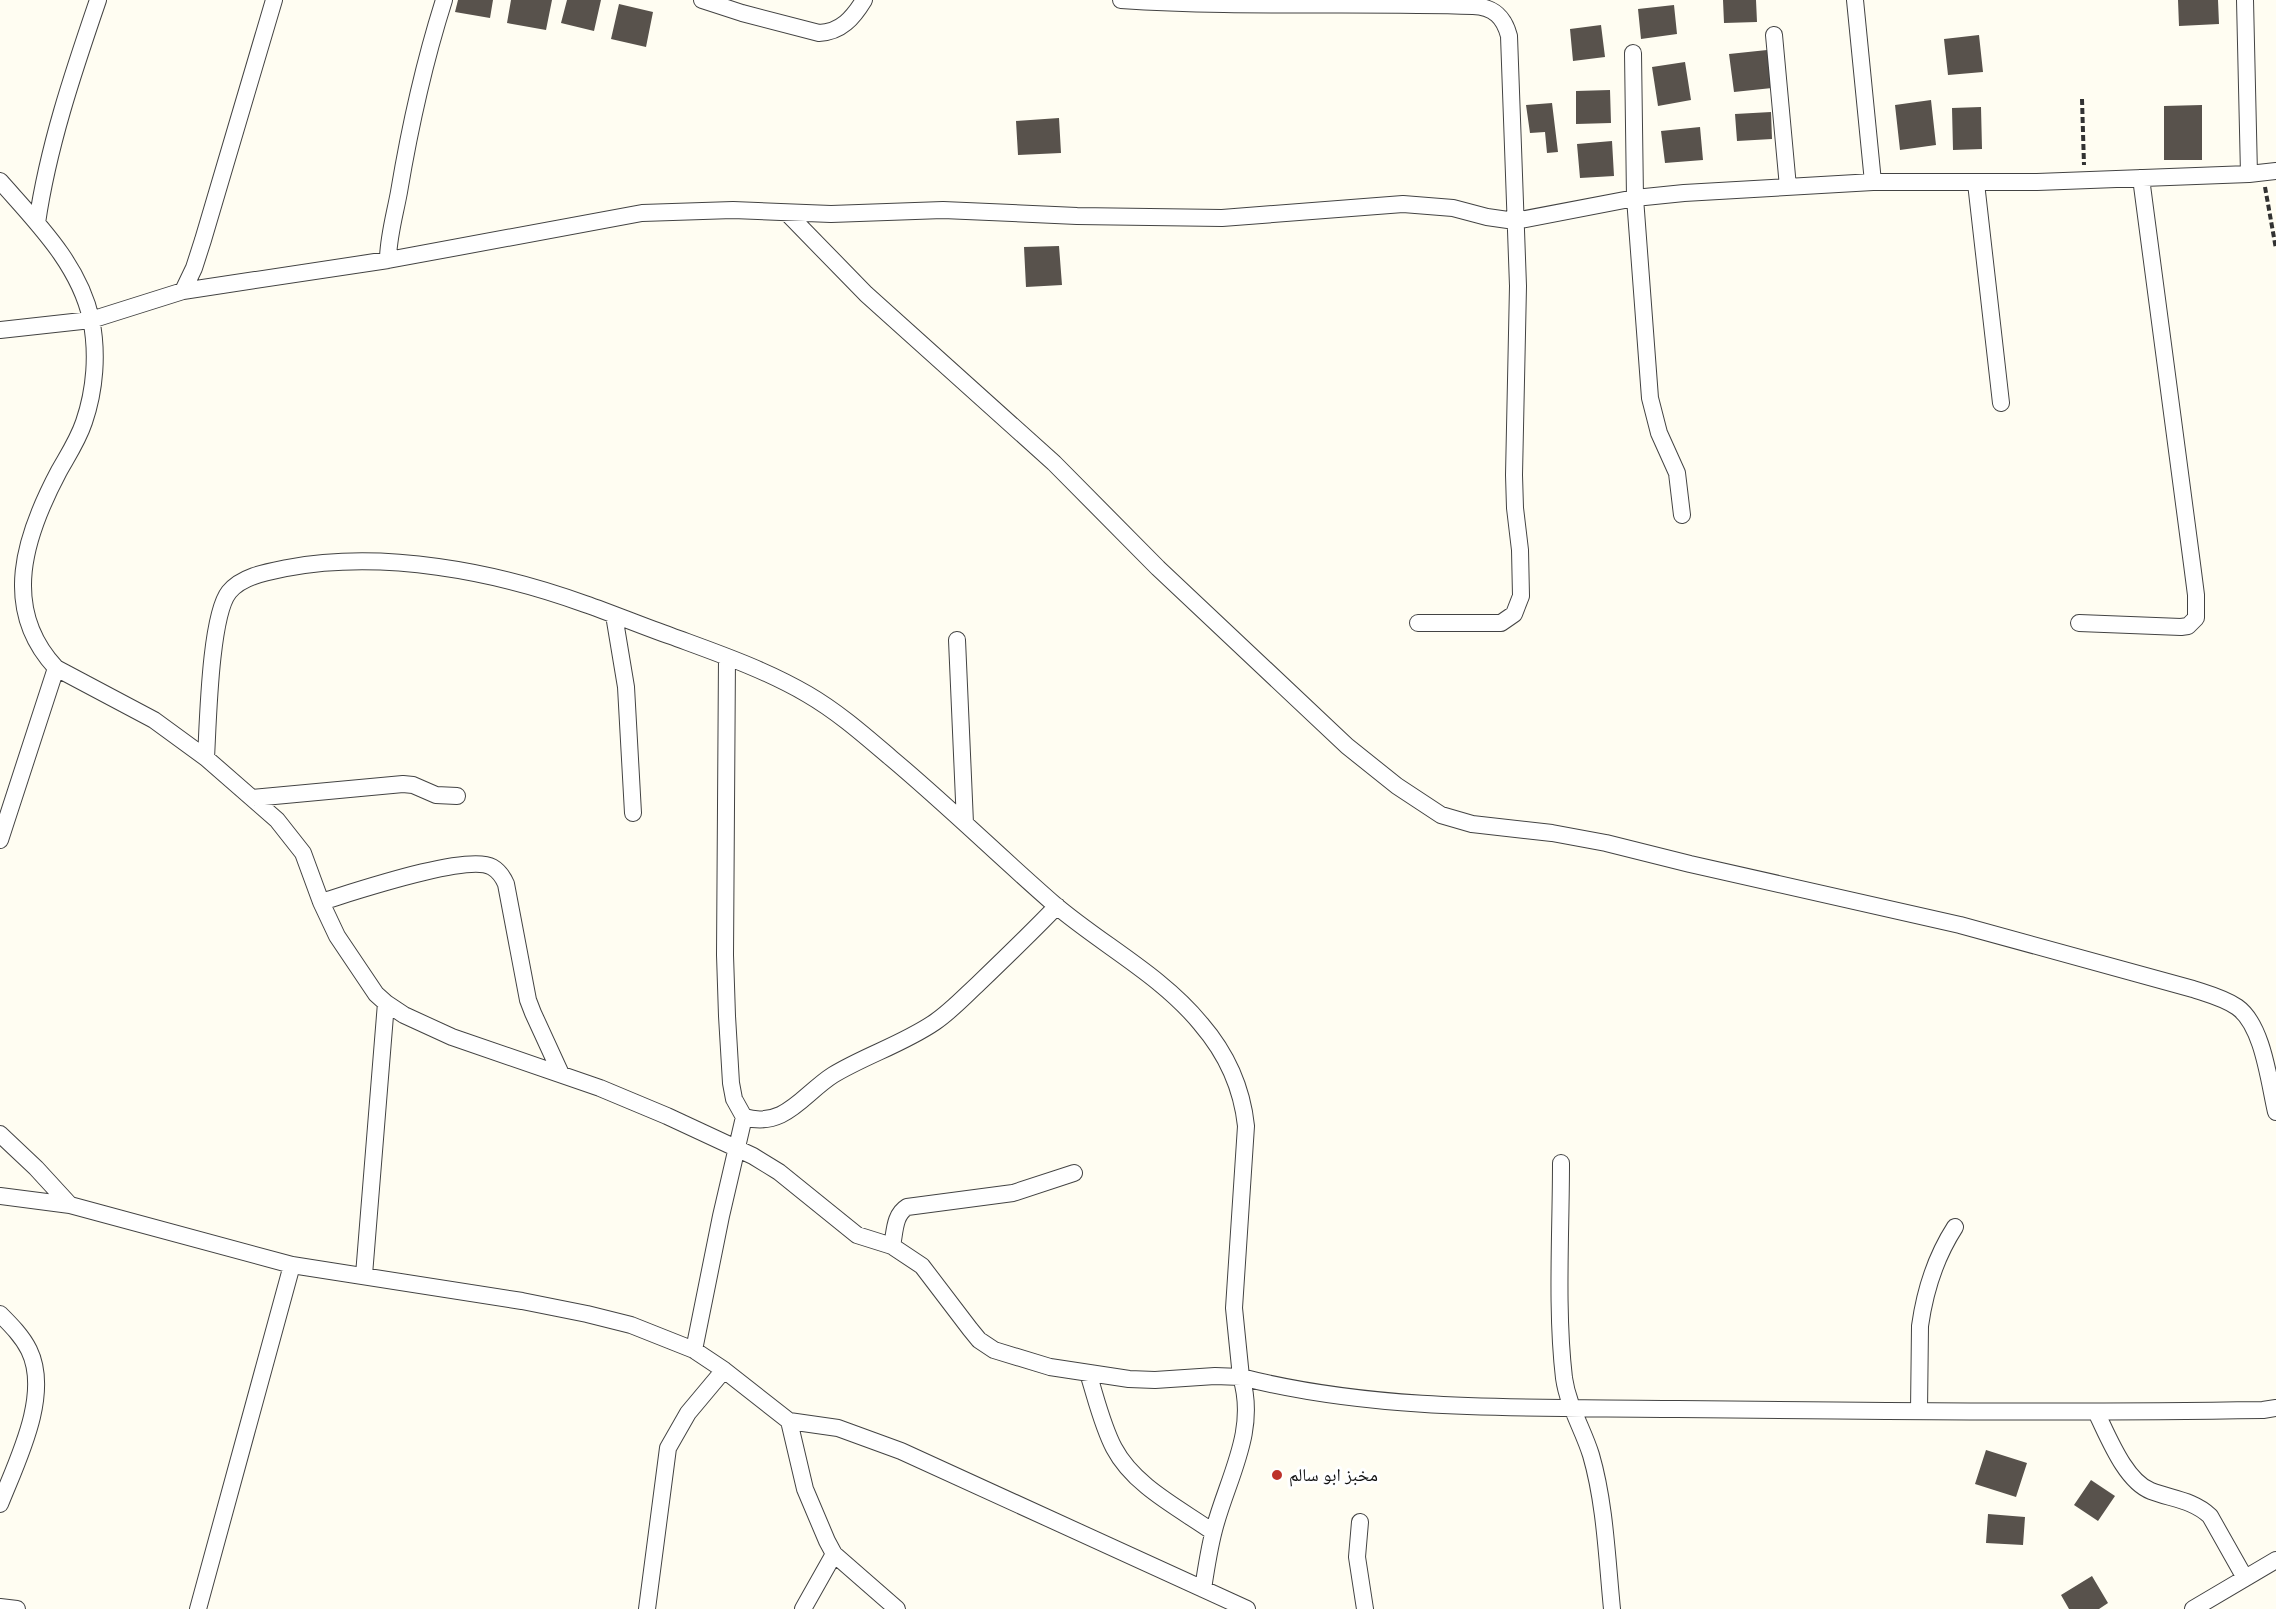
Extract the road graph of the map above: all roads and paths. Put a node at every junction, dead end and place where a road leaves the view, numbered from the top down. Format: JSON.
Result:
{"nodes":[{"id":1,"x":98,"y":0,"type":"edge"},
{"id":2,"x":274,"y":0,"type":"edge"},
{"id":3,"x":444,"y":0,"type":"edge"},
{"id":4,"x":702,"y":0,"type":"edge"},
{"id":5,"x":864,"y":0,"type":"edge"},
{"id":6,"x":1121,"y":0,"type":"edge"},
{"id":7,"x":1855,"y":0,"type":"edge"},
{"id":8,"x":2245,"y":0,"type":"edge"},
{"id":9,"x":1774,"y":35,"type":"dead end"},
{"id":10,"x":1633,"y":53,"type":"dead end"},
{"id":11,"x":2082,"y":99,"type":"dead end"},
{"id":12,"x":2262,"y":172,"type":"edge"},
{"id":13,"x":2141,"y":178,"type":"junction"},
{"id":14,"x":2084,"y":180,"type":"junction"},
{"id":15,"x":0,"y":181,"type":"edge"},
{"id":16,"x":1874,"y":182,"type":"junction"},
{"id":17,"x":1976,"y":183,"type":"junction"},
{"id":18,"x":1788,"y":187,"type":"junction"},
{"id":19,"x":1635,"y":198,"type":"junction"},
{"id":20,"x":787,"y":213,"type":"junction"},
{"id":21,"x":1515,"y":221,"type":"junction"},
{"id":22,"x":37,"y":223,"type":"junction"},
{"id":23,"x":2276,"y":249,"type":"edge"},
{"id":24,"x":388,"y":260,"type":"junction"},
{"id":25,"x":183,"y":291,"type":"junction"},
{"id":26,"x":91,"y":320,"type":"junction"},
{"id":27,"x":0,"y":330,"type":"edge"},
{"id":28,"x":2001,"y":403,"type":"dead end"},
{"id":29,"x":1682,"y":515,"type":"dead end"},
{"id":30,"x":614,"y":615,"type":"junction"},
{"id":31,"x":1418,"y":623,"type":"dead end"},
{"id":32,"x":2079,"y":623,"type":"dead end"},
{"id":33,"x":957,"y":640,"type":"dead end"},
{"id":34,"x":727,"y":657,"type":"junction"},
{"id":35,"x":56,"y":668,"type":"junction"},
{"id":36,"x":206,"y":758,"type":"junction"},
{"id":37,"x":457,"y":796,"type":"dead end"},
{"id":38,"x":253,"y":798,"type":"junction"},
{"id":39,"x":633,"y":813,"type":"dead end"},
{"id":40,"x":965,"y":823,"type":"junction"},
{"id":41,"x":0,"y":840,"type":"edge"},
{"id":42,"x":321,"y":902,"type":"junction"},
{"id":43,"x":1057,"y":906,"type":"junction"},
{"id":44,"x":386,"y":1003,"type":"junction"},
{"id":45,"x":561,"y":1074,"type":"junction"},
{"id":46,"x":2276,"y":1112,"type":"edge"},
{"id":47,"x":744,"y":1117,"type":"junction"},
{"id":48,"x":0,"y":1134,"type":"edge"},
{"id":49,"x":737,"y":1148,"type":"junction"},
{"id":50,"x":1562,"y":1163,"type":"dead end"},
{"id":51,"x":1074,"y":1173,"type":"dead end"},
{"id":52,"x":0,"y":1196,"type":"edge"},
{"id":53,"x":70,"y":1205,"type":"junction"},
{"id":54,"x":1955,"y":1227,"type":"dead end"},
{"id":55,"x":892,"y":1246,"type":"junction"},
{"id":56,"x":292,"y":1265,"type":"junction"},
{"id":57,"x":364,"y":1275,"type":"junction"},
{"id":58,"x":0,"y":1314,"type":"edge"},
{"id":59,"x":694,"y":1350,"type":"junction"},
{"id":60,"x":724,"y":1370,"type":"junction"},
{"id":61,"x":1088,"y":1373,"type":"junction"},
{"id":62,"x":1240,"y":1377,"type":"junction"},
{"id":63,"x":1572,"y":1407,"type":"junction"},
{"id":64,"x":2276,"y":1408,"type":"edge"},
{"id":65,"x":1919,"y":1411,"type":"junction"},
{"id":66,"x":2096,"y":1412,"type":"junction"},
{"id":67,"x":789,"y":1421,"type":"junction"},
{"id":68,"x":0,"y":1504,"type":"edge"},
{"id":69,"x":1360,"y":1522,"type":"dead end"},
{"id":70,"x":1213,"y":1532,"type":"junction"},
{"id":71,"x":834,"y":1554,"type":"junction"},
{"id":72,"x":2276,"y":1560,"type":"edge"},
{"id":73,"x":2245,"y":1578,"type":"junction"},
{"id":74,"x":1203,"y":1589,"type":"junction"},
{"id":75,"x":0,"y":1607,"type":"edge"},
{"id":76,"x":17,"y":1609,"type":"edge"},
{"id":77,"x":198,"y":1609,"type":"edge"},
{"id":78,"x":647,"y":1609,"type":"edge"},
{"id":79,"x":803,"y":1609,"type":"edge"},
{"id":80,"x":897,"y":1609,"type":"edge"},
{"id":81,"x":1247,"y":1609,"type":"edge"},
{"id":82,"x":1365,"y":1609,"type":"edge"},
{"id":83,"x":1612,"y":1609,"type":"edge"},
{"id":84,"x":2193,"y":1609,"type":"edge"}],
"edges":[{"from":1,"to":22,"type":"street"},
{"from":2,"to":25,"type":"street"},
{"from":3,"to":24,"type":"street"},
{"from":4,"to":5,"type":"street"},
{"from":6,"to":21,"type":"street"},
{"from":7,"to":16,"type":"street"},
{"from":8,"to":12,"type":"street"},
{"from":9,"to":18,"type":"street"},
{"from":10,"to":19,"type":"street"},
{"from":11,"to":14,"type":"path"},
{"from":12,"to":13,"type":"street"},
{"from":12,"to":23,"type":"path"},
{"from":13,"to":14,"type":"street"},
{"from":13,"to":32,"type":"street"},
{"from":14,"to":17,"type":"street"},
{"from":15,"to":22,"type":"street"},
{"from":16,"to":17,"type":"street"},
{"from":16,"to":18,"type":"street"},
{"from":17,"to":28,"type":"street"},
{"from":18,"to":19,"type":"street"},
{"from":19,"to":21,"type":"street"},
{"from":19,"to":29,"type":"street"},
{"from":20,"to":21,"type":"street"},
{"from":20,"to":24,"type":"street"},
{"from":20,"to":46,"type":"street"},
{"from":21,"to":31,"type":"street"},
{"from":22,"to":26,"type":"street"},
{"from":24,"to":25,"type":"street"},
{"from":25,"to":26,"type":"street"},
{"from":26,"to":27,"type":"street"},
{"from":26,"to":35,"type":"street"},
{"from":30,"to":34,"type":"street"},
{"from":30,"to":36,"type":"street"},
{"from":30,"to":39,"type":"street"},
{"from":33,"to":40,"type":"street"},
{"from":34,"to":40,"type":"street"},
{"from":34,"to":47,"type":"street"},
{"from":35,"to":36,"type":"street"},
{"from":35,"to":41,"type":"street"},
{"from":36,"to":38,"type":"street"},
{"from":37,"to":38,"type":"street"},
{"from":38,"to":42,"type":"street"},
{"from":40,"to":43,"type":"street"},
{"from":42,"to":44,"type":"street"},
{"from":42,"to":45,"type":"street"},
{"from":43,"to":47,"type":"street"},
{"from":43,"to":62,"type":"street"},
{"from":44,"to":45,"type":"street"},
{"from":44,"to":57,"type":"street"},
{"from":45,"to":49,"type":"street"},
{"from":47,"to":49,"type":"street"},
{"from":48,"to":53,"type":"street"},
{"from":49,"to":55,"type":"street"},
{"from":49,"to":59,"type":"street"},
{"from":50,"to":63,"type":"street"},
{"from":51,"to":55,"type":"street"},
{"from":52,"to":53,"type":"street"},
{"from":53,"to":56,"type":"street"},
{"from":54,"to":65,"type":"street"},
{"from":55,"to":61,"type":"street"},
{"from":56,"to":57,"type":"street"},
{"from":56,"to":77,"type":"street"},
{"from":57,"to":59,"type":"street"},
{"from":58,"to":68,"type":"street"},
{"from":59,"to":60,"type":"street"},
{"from":60,"to":67,"type":"street"},
{"from":60,"to":78,"type":"street"},
{"from":61,"to":62,"type":"street"},
{"from":61,"to":70,"type":"street"},
{"from":62,"to":63,"type":"street"},
{"from":62,"to":70,"type":"street"},
{"from":63,"to":65,"type":"street"},
{"from":63,"to":83,"type":"street"},
{"from":64,"to":66,"type":"street"},
{"from":65,"to":66,"type":"street"},
{"from":66,"to":73,"type":"street"},
{"from":67,"to":71,"type":"street"},
{"from":67,"to":74,"type":"street"},
{"from":69,"to":82,"type":"street"},
{"from":70,"to":74,"type":"street"},
{"from":71,"to":79,"type":"street"},
{"from":71,"to":80,"type":"street"},
{"from":72,"to":73,"type":"street"},
{"from":73,"to":84,"type":"street"},
{"from":74,"to":81,"type":"street"},
{"from":75,"to":76,"type":"street"}]}
